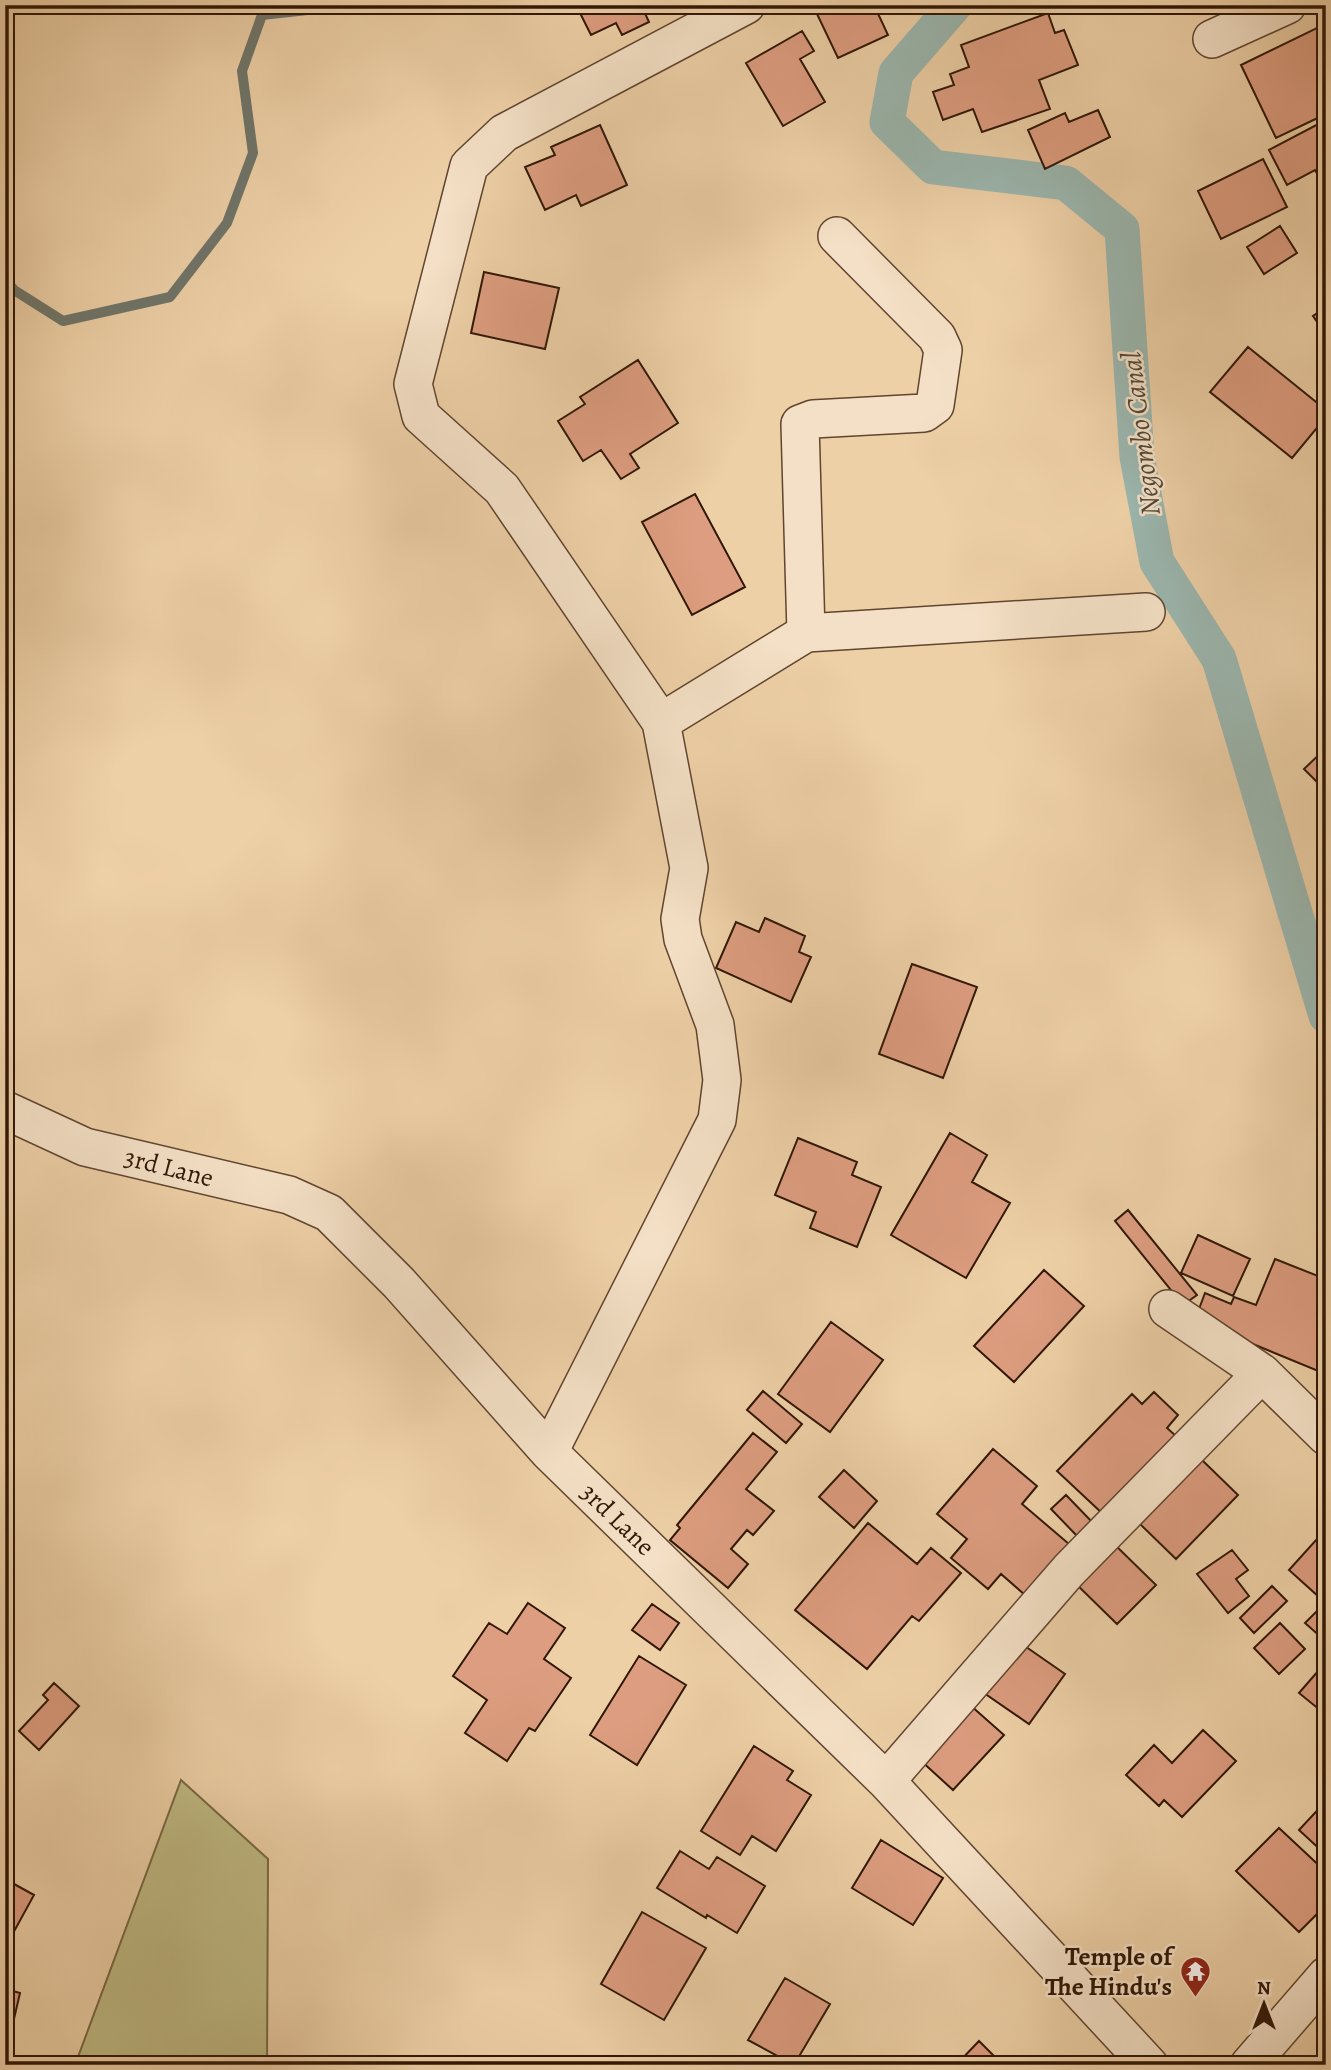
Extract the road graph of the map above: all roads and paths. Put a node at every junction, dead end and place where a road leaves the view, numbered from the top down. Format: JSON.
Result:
{"nodes":[{"id":1,"x":746,"y":5,"type":"edge"},
{"id":2,"x":1287,"y":5,"type":"edge"},
{"id":3,"x":1212,"y":39,"type":"dead end"},
{"id":4,"x":837,"y":236,"type":"dead end"},
{"id":5,"x":1146,"y":612,"type":"dead end"},
{"id":6,"x":807,"y":633,"type":"junction"},
{"id":7,"x":661,"y":722,"type":"junction"},
{"id":8,"x":5,"y":1110,"type":"edge"},
{"id":9,"x":1168,"y":1309,"type":"dead end"},
{"id":10,"x":1262,"y":1373,"type":"junction"},
{"id":11,"x":1326,"y":1436,"type":"edge"},
{"id":12,"x":549,"y":1451,"type":"junction"},
{"id":13,"x":886,"y":1782,"type":"junction"},
{"id":14,"x":1326,"y":1976,"type":"edge"},
{"id":15,"x":1149,"y":2065,"type":"edge"},
{"id":16,"x":1249,"y":2065,"type":"edge"}],
"edges":[{"from":1,"to":7,"type":"street"},
{"from":2,"to":3,"type":"street"},
{"from":4,"to":6,"type":"street"},
{"from":5,"to":6,"type":"street"},
{"from":6,"to":7,"type":"street"},
{"from":7,"to":12,"type":"street"},
{"from":8,"to":12,"type":"street","name":"3rd Lane"},
{"from":9,"to":10,"type":"street"},
{"from":10,"to":11,"type":"street"},
{"from":10,"to":13,"type":"street"},
{"from":12,"to":13,"type":"street","name":"3rd Lane"},
{"from":13,"to":15,"type":"street","name":"3rd Lane"},
{"from":14,"to":16,"type":"street"}]}
